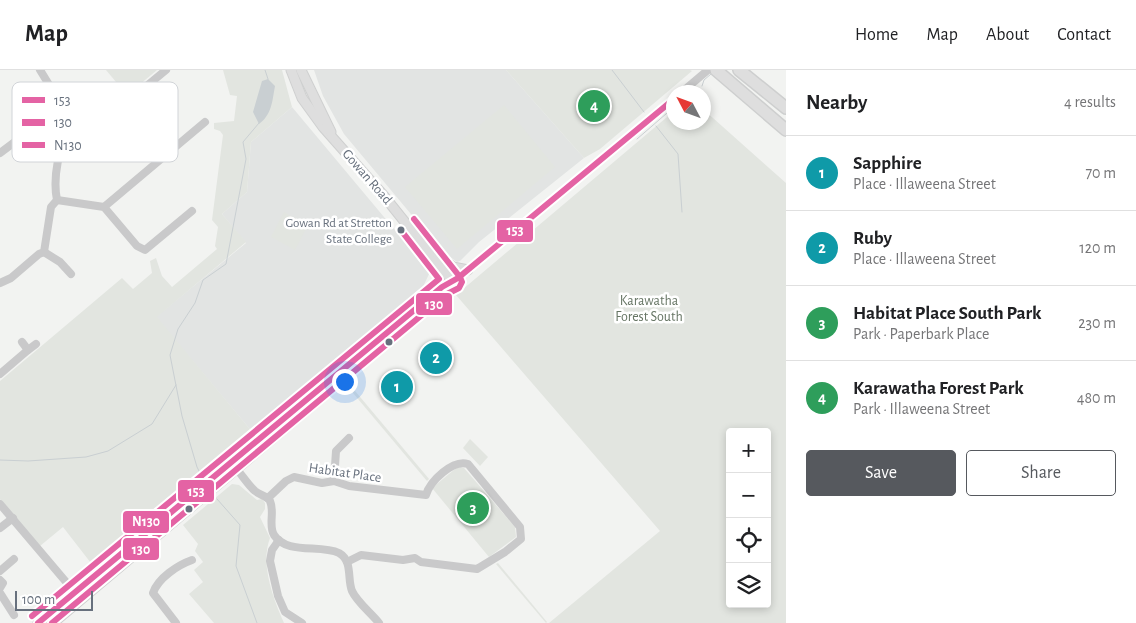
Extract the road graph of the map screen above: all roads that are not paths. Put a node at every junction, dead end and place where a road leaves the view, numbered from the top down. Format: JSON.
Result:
{"nodes":[{"id":1,"x":40,"y":70,"type":"edge"},
{"id":2,"x":166,"y":70,"type":"edge"},
{"id":3,"x":291,"y":70,"type":"edge"},
{"id":4,"x":302,"y":70,"type":"edge"},
{"id":5,"x":708,"y":70,"type":"edge"},
{"id":6,"x":716,"y":70,"type":"edge"},
{"id":7,"x":740,"y":71,"type":"edge"},
{"id":8,"x":48,"y":82,"type":"edge"},
{"id":9,"x":151,"y":82,"type":"edge"},
{"id":10,"x":690,"y":85,"type":"edge"},
{"id":11,"x":666,"y":106,"type":"edge"},
{"id":12,"x":786,"y":108,"type":"edge"},
{"id":13,"x":205,"y":122,"type":"dead end"},
{"id":14,"x":786,"y":130,"type":"edge"},
{"id":15,"x":338,"y":143,"type":"junction"},
{"id":16,"x":12,"y":144,"type":"edge"},
{"id":17,"x":178,"y":145,"type":"edge"},
{"id":18,"x":0,"y":153,"type":"edge"},
{"id":19,"x":59,"y":162,"type":"edge"},
{"id":20,"x":157,"y":162,"type":"edge"},
{"id":21,"x":57,"y":200,"type":"junction"},
{"id":22,"x":104,"y":207,"type":"junction"},
{"id":23,"x":192,"y":211,"type":"dead end"},
{"id":24,"x":418,"y":239,"type":"junction"},
{"id":25,"x":44,"y":252,"type":"junction"},
{"id":26,"x":468,"y":270,"type":"junction"},
{"id":27,"x":71,"y":274,"type":"dead end"},
{"id":28,"x":452,"y":282,"type":"junction"},
{"id":29,"x":0,"y":283,"type":"edge"},
{"id":30,"x":22,"y":342,"type":"dead end"},
{"id":31,"x":36,"y":344,"type":"dead end"},
{"id":32,"x":28,"y":350,"type":"junction"},
{"id":33,"x":346,"y":373,"type":"junction"},
{"id":34,"x":0,"y":374,"type":"edge"},
{"id":35,"x":266,"y":434,"type":"junction"},
{"id":36,"x":275,"y":438,"type":"junction"},
{"id":37,"x":349,"y":438,"type":"dead end"},
{"id":38,"x":234,"y":467,"type":"junction"},
{"id":39,"x":334,"y":481,"type":"junction"},
{"id":40,"x":268,"y":498,"type":"junction"},
{"id":41,"x":0,"y":504,"type":"edge"},
{"id":42,"x":13,"y":518,"type":"junction"},
{"id":43,"x":0,"y":528,"type":"edge"},
{"id":44,"x":279,"y":540,"type":"junction"},
{"id":45,"x":14,"y":559,"type":"dead end"},
{"id":46,"x":192,"y":560,"type":"dead end"},
{"id":47,"x":347,"y":562,"type":"junction"},
{"id":48,"x":0,"y":571,"type":"edge"},
{"id":49,"x":0,"y":580,"type":"edge"},
{"id":50,"x":0,"y":588,"type":"edge"},
{"id":51,"x":0,"y":593,"type":"edge"},
{"id":52,"x":78,"y":596,"type":"junction"},
{"id":53,"x":14,"y":615,"type":"dead end"},
{"id":54,"x":38,"y":623,"type":"edge"},
{"id":55,"x":53,"y":623,"type":"edge"},
{"id":56,"x":176,"y":623,"type":"edge"},
{"id":57,"x":302,"y":623,"type":"edge"},
{"id":58,"x":379,"y":623,"type":"edge"}],
"edges":[{"from":1,"to":8,"type":"street"},
{"from":2,"to":9,"type":"street"},
{"from":3,"to":15,"type":"main road","name":"Gowan Road"},
{"from":4,"to":15,"type":"main road","name":"Gowan Road"},
{"from":5,"to":10,"type":"street"},
{"from":6,"to":14,"type":"highway"},
{"from":7,"to":12,"type":"highway"},
{"from":11,"to":26,"type":"street"},
{"from":13,"to":17,"type":"street"},
{"from":15,"to":24,"type":"main road","name":"Gowan Road"},
{"from":16,"to":18,"type":"street"},
{"from":19,"to":21,"type":"street"},
{"from":20,"to":22,"type":"street"},
{"from":21,"to":22,"type":"street"},
{"from":21,"to":25,"type":"street"},
{"from":22,"to":23,"type":"street"},
{"from":24,"to":26,"type":"main road"},
{"from":24,"to":28,"type":"main road","name":"Gowan Road"},
{"from":25,"to":27,"type":"street"},
{"from":25,"to":29,"type":"street"},
{"from":26,"to":28,"type":"street"},
{"from":28,"to":33,"type":"main road"},
{"from":30,"to":32,"type":"street"},
{"from":31,"to":32,"type":"street"},
{"from":32,"to":34,"type":"street"},
{"from":33,"to":35,"type":"main road"},
{"from":33,"to":36,"type":"main road"},
{"from":35,"to":36,"type":"main road"},
{"from":35,"to":38,"type":"main road"},
{"from":36,"to":38,"type":"main road"},
{"from":37,"to":39,"type":"street"},
{"from":38,"to":40,"type":"street"},
{"from":38,"to":52,"type":"main road"},
{"from":39,"to":40,"type":"street","name":"Habitat Place"},
{"from":39,"to":47,"type":"street","name":"Habitat Place"},
{"from":40,"to":44,"type":"street"},
{"from":41,"to":42,"type":"street"},
{"from":42,"to":43,"type":"street"},
{"from":42,"to":52,"type":"street"},
{"from":44,"to":47,"type":"street"},
{"from":44,"to":57,"type":"street"},
{"from":45,"to":48,"type":"street"},
{"from":46,"to":56,"type":"street"},
{"from":47,"to":58,"type":"street"},
{"from":49,"to":50,"type":"street"},
{"from":51,"to":53,"type":"street"},
{"from":52,"to":54,"type":"main road"},
{"from":52,"to":55,"type":"main road"}]}
